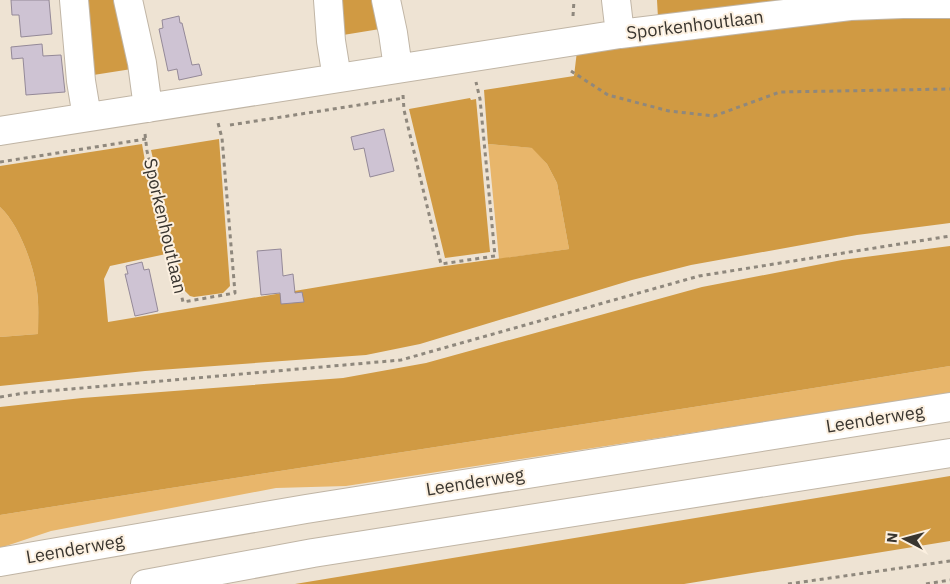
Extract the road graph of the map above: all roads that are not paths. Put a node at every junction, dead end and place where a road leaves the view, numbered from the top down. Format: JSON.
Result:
{"nodes":[{"id":1,"x":74,"y":0,"type":"edge"},
{"id":2,"x":128,"y":0,"type":"edge"},
{"id":3,"x":328,"y":0,"type":"edge"},
{"id":4,"x":386,"y":0,"type":"edge"},
{"id":5,"x":616,"y":0,"type":"edge"},
{"id":6,"x":903,"y":2,"type":"edge"},
{"id":7,"x":950,"y":4,"type":"edge"},
{"id":8,"x":620,"y":34,"type":"junction"},
{"id":9,"x":398,"y":68,"type":"junction"},
{"id":10,"x":337,"y":78,"type":"junction"},
{"id":11,"x":145,"y":108,"type":"junction"},
{"id":12,"x":87,"y":117,"type":"junction"},
{"id":13,"x":0,"y":131,"type":"edge"},
{"id":14,"x":950,"y":407,"type":"edge"},
{"id":15,"x":950,"y":453,"type":"edge"},
{"id":16,"x":0,"y":562,"type":"edge"},
{"id":17,"x":145,"y":584,"type":"edge"}],
"edges":[{"from":1,"to":12,"type":"main road"},
{"from":2,"to":11,"type":"main road"},
{"from":3,"to":10,"type":"main road"},
{"from":4,"to":9,"type":"main road"},
{"from":5,"to":8,"type":"main road"},
{"from":6,"to":7,"type":"main road","name":"Sporkenhoutlaan"},
{"from":6,"to":8,"type":"main road","name":"Sporkenhoutlaan"},
{"from":8,"to":9,"type":"main road","name":"Sporkenhoutlaan"},
{"from":9,"to":10,"type":"main road","name":"Sporkenhoutlaan"},
{"from":10,"to":11,"type":"main road","name":"Sporkenhoutlaan"},
{"from":11,"to":12,"type":"main road","name":"Sporkenhoutlaan"},
{"from":12,"to":13,"type":"main road","name":"Sporkenhoutlaan"},
{"from":14,"to":16,"type":"main road","name":"Leenderweg"},
{"from":15,"to":17,"type":"main road"}]}
